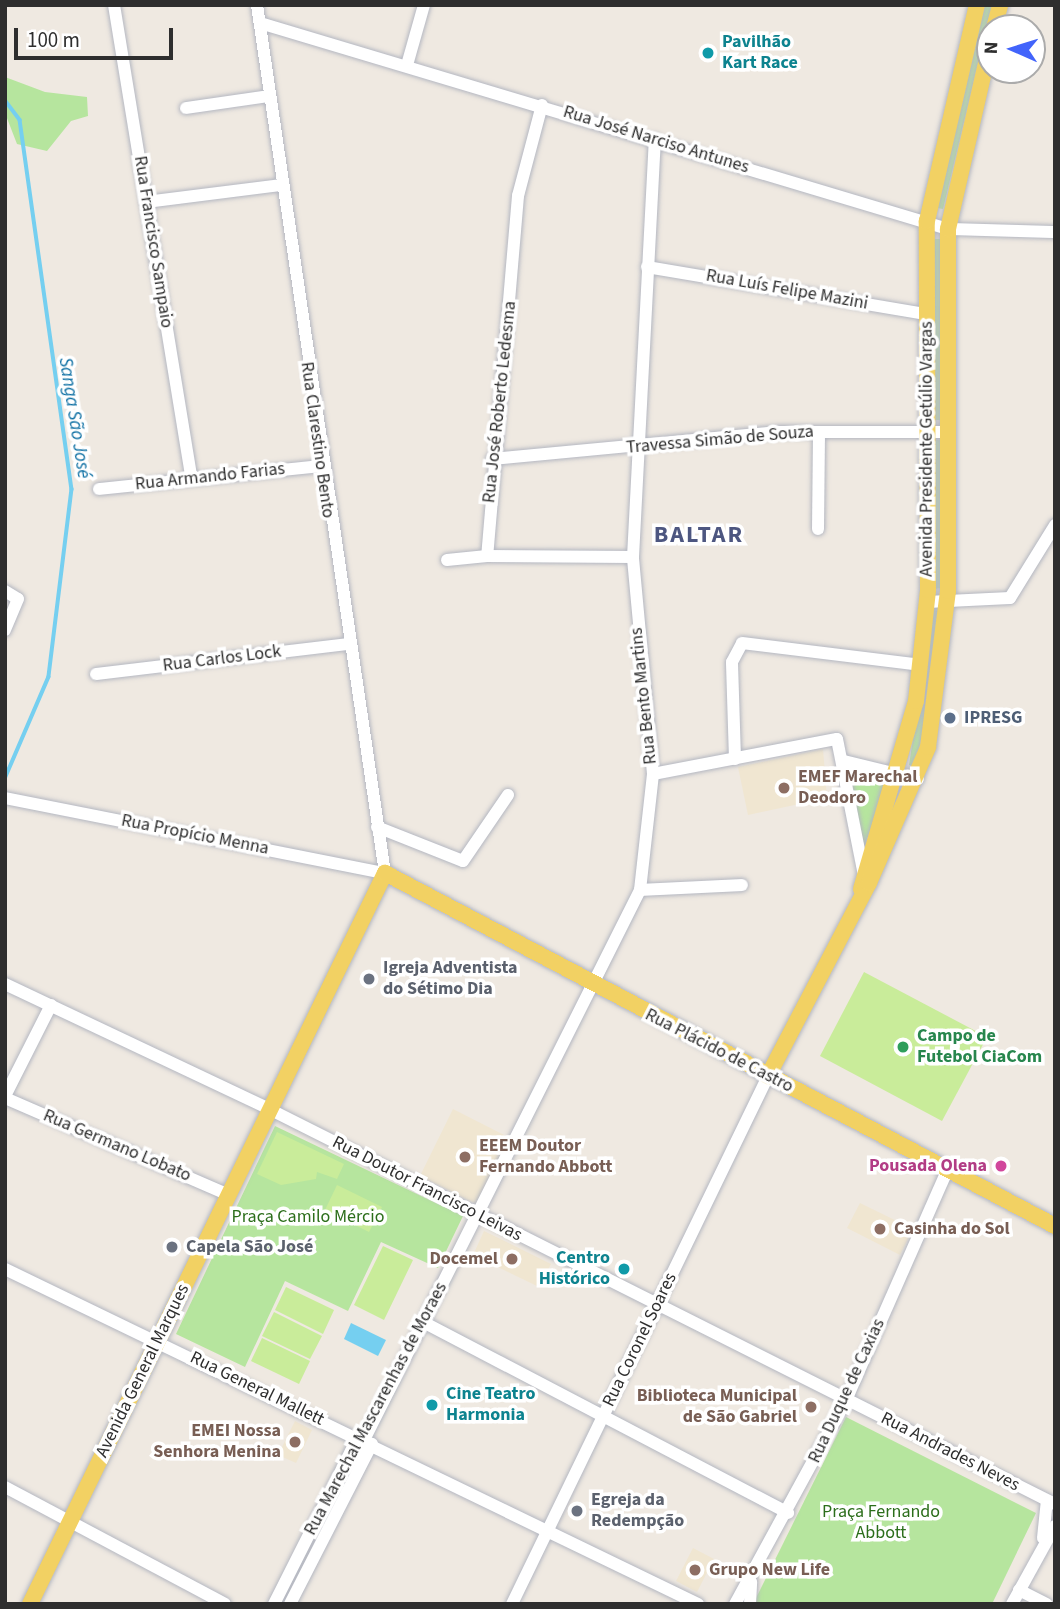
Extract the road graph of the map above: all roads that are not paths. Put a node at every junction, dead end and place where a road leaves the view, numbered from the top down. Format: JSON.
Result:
{"nodes":[{"id":1,"x":114,"y":5,"type":"edge"},
{"id":2,"x":257,"y":5,"type":"edge"},
{"id":3,"x":424,"y":5,"type":"edge"},
{"id":4,"x":977,"y":5,"type":"edge"},
{"id":5,"x":260,"y":23,"type":"junction"},
{"id":6,"x":407,"y":65,"type":"junction"},
{"id":7,"x":981,"y":84,"type":"edge"},
{"id":8,"x":269,"y":96,"type":"junction"},
{"id":9,"x":542,"y":105,"type":"junction"},
{"id":10,"x":186,"y":108,"type":"dead end"},
{"id":11,"x":655,"y":140,"type":"junction"},
{"id":12,"x":281,"y":185,"type":"junction"},
{"id":13,"x":146,"y":202,"type":"junction"},
{"id":14,"x":927,"y":221,"type":"junction"},
{"id":15,"x":948,"y":229,"type":"junction"},
{"id":16,"x":1055,"y":232,"type":"edge"},
{"id":17,"x":648,"y":267,"type":"junction"},
{"id":18,"x":926,"y":314,"type":"junction"},
{"id":19,"x":926,"y":431,"type":"junction"},
{"id":20,"x":819,"y":432,"type":"junction"},
{"id":21,"x":947,"y":432,"type":"junction"},
{"id":22,"x":641,"y":447,"type":"junction"},
{"id":23,"x":492,"y":458,"type":"junction"},
{"id":24,"x":320,"y":466,"type":"junction"},
{"id":25,"x":192,"y":479,"type":"junction"},
{"id":26,"x":99,"y":489,"type":"dead end"},
{"id":27,"x":1055,"y":525,"type":"edge"},
{"id":28,"x":818,"y":529,"type":"dead end"},
{"id":29,"x":487,"y":556,"type":"junction"},
{"id":30,"x":633,"y":557,"type":"junction"},
{"id":31,"x":447,"y":560,"type":"dead end"},
{"id":32,"x":5,"y":591,"type":"edge"},
{"id":33,"x":927,"y":602,"type":"junction"},
{"id":34,"x":947,"y":604,"type":"junction"},
{"id":35,"x":5,"y":630,"type":"edge"},
{"id":36,"x":347,"y":644,"type":"junction"},
{"id":37,"x":920,"y":665,"type":"junction"},
{"id":38,"x":96,"y":674,"type":"dead end"},
{"id":39,"x":735,"y":759,"type":"junction"},
{"id":40,"x":844,"y":761,"type":"junction"},
{"id":41,"x":899,"y":773,"type":"junction"},
{"id":42,"x":653,"y":774,"type":"junction"},
{"id":43,"x":918,"y":779,"type":"junction"},
{"id":44,"x":508,"y":795,"type":"dead end"},
{"id":45,"x":5,"y":798,"type":"edge"},
{"id":46,"x":377,"y":827,"type":"junction"},
{"id":47,"x":385,"y":873,"type":"junction"},
{"id":48,"x":863,"y":883,"type":"junction"},
{"id":49,"x":742,"y":885,"type":"dead end"},
{"id":50,"x":640,"y":890,"type":"junction"},
{"id":51,"x":5,"y":984,"type":"edge"},
{"id":52,"x":590,"y":985,"type":"junction"},
{"id":53,"x":51,"y":1005,"type":"junction"},
{"id":54,"x":768,"y":1076,"type":"junction"},
{"id":55,"x":5,"y":1097,"type":"edge"},
{"id":56,"x":271,"y":1110,"type":"junction"},
{"id":57,"x":947,"y":1171,"type":"junction"},
{"id":58,"x":229,"y":1195,"type":"junction"},
{"id":59,"x":477,"y":1214,"type":"junction"},
{"id":60,"x":1055,"y":1226,"type":"edge"},
{"id":61,"x":5,"y":1269,"type":"edge"},
{"id":62,"x":658,"y":1303,"type":"junction"},
{"id":63,"x":423,"y":1322,"type":"junction"},
{"id":64,"x":158,"y":1342,"type":"junction"},
{"id":65,"x":846,"y":1400,"type":"junction"},
{"id":66,"x":603,"y":1416,"type":"junction"},
{"id":67,"x":364,"y":1440,"type":"junction"},
{"id":68,"x":5,"y":1487,"type":"edge"},
{"id":69,"x":1051,"y":1503,"type":"edge"},
{"id":70,"x":788,"y":1513,"type":"junction"},
{"id":71,"x":70,"y":1521,"type":"junction"},
{"id":72,"x":1055,"y":1526,"type":"edge"},
{"id":73,"x":548,"y":1530,"type":"junction"},
{"id":74,"x":1043,"y":1538,"type":"junction"},
{"id":75,"x":751,"y":1582,"type":"junction"},
{"id":76,"x":1019,"y":1590,"type":"junction"},
{"id":77,"x":30,"y":1604,"type":"edge"},
{"id":78,"x":225,"y":1604,"type":"edge"},
{"id":79,"x":274,"y":1604,"type":"edge"},
{"id":80,"x":290,"y":1604,"type":"edge"},
{"id":81,"x":512,"y":1604,"type":"edge"},
{"id":82,"x":698,"y":1604,"type":"edge"},
{"id":83,"x":735,"y":1604,"type":"edge"},
{"id":84,"x":750,"y":1604,"type":"edge"},
{"id":85,"x":1012,"y":1604,"type":"edge"},
{"id":86,"x":1047,"y":1604,"type":"edge"}],
"edges":[{"from":1,"to":13,"type":"street","name":"Rua Francisco Sampaio"},
{"from":2,"to":5,"type":"street","name":"Rua Clarestino Bento"},
{"from":3,"to":6,"type":"street"},
{"from":4,"to":14,"type":"main road","name":"Avenida Presidente Getúlio Vargas"},
{"from":5,"to":6,"type":"street","name":"Rua José Narciso Antunes"},
{"from":5,"to":8,"type":"street","name":"Rua Clarestino Bento"},
{"from":6,"to":9,"type":"street","name":"Rua José Narciso Antunes"},
{"from":7,"to":15,"type":"main road","name":"Avenida Presidente Getúlio Vargas"},
{"from":8,"to":10,"type":"street"},
{"from":8,"to":12,"type":"street","name":"Rua Clarestino Bento"},
{"from":9,"to":11,"type":"street","name":"Rua José Narciso Antunes"},
{"from":9,"to":23,"type":"street","name":"Rua José Roberto Ledesma"},
{"from":11,"to":14,"type":"street","name":"Rua José Narciso Antunes"},
{"from":11,"to":17,"type":"street","name":"Rua Bento Martins"},
{"from":12,"to":13,"type":"street"},
{"from":12,"to":24,"type":"street","name":"Rua Clarestino Bento"},
{"from":13,"to":25,"type":"street","name":"Rua Francisco Sampaio"},
{"from":14,"to":15,"type":"street","name":"Rua José Narciso Antunes"},
{"from":14,"to":18,"type":"main road","name":"Avenida Presidente Getúlio Vargas"},
{"from":15,"to":16,"type":"street","name":"Rua José Narciso Antunes"},
{"from":15,"to":21,"type":"main road","name":"Avenida Presidente Getúlio Vargas"},
{"from":17,"to":18,"type":"street","name":"Rua Luís Felipe Mazini"},
{"from":17,"to":22,"type":"street","name":"Rua Bento Martins"},
{"from":18,"to":19,"type":"main road","name":"Avenida Presidente Getúlio Vargas"},
{"from":19,"to":20,"type":"street","name":"Travessa Simão de Souza"},
{"from":19,"to":21,"type":"street","name":"Travessa Simão de Souza"},
{"from":19,"to":33,"type":"main road","name":"Avenida Presidente Getúlio Vargas"},
{"from":20,"to":22,"type":"street","name":"Travessa Simão de Souza"},
{"from":20,"to":28,"type":"street"},
{"from":21,"to":34,"type":"main road","name":"Avenida Presidente Getúlio Vargas"},
{"from":22,"to":23,"type":"street","name":"Travessa Simão de Souza"},
{"from":22,"to":30,"type":"street","name":"Rua Bento Martins"},
{"from":23,"to":29,"type":"street","name":"Rua José Roberto Ledesma"},
{"from":24,"to":25,"type":"street","name":"Rua Armando Farias"},
{"from":24,"to":36,"type":"street","name":"Rua Clarestino Bento"},
{"from":25,"to":26,"type":"street","name":"Rua Armando Farias"},
{"from":27,"to":34,"type":"street"},
{"from":29,"to":30,"type":"street"},
{"from":29,"to":31,"type":"street"},
{"from":30,"to":42,"type":"street","name":"Rua Bento Martins"},
{"from":32,"to":35,"type":"street"},
{"from":33,"to":34,"type":"street"},
{"from":33,"to":37,"type":"main road","name":"Avenida Presidente Getúlio Vargas"},
{"from":34,"to":43,"type":"main road","name":"Avenida Presidente Getúlio Vargas"},
{"from":36,"to":38,"type":"street","name":"Rua Carlos Lock"},
{"from":36,"to":46,"type":"street","name":"Rua Clarestino Bento"},
{"from":37,"to":39,"type":"street"},
{"from":37,"to":41,"type":"main road","name":"Avenida Presidente Getúlio Vargas"},
{"from":39,"to":40,"type":"street"},
{"from":39,"to":42,"type":"street"},
{"from":40,"to":41,"type":"street"},
{"from":40,"to":48,"type":"street"},
{"from":41,"to":43,"type":"street"},
{"from":41,"to":48,"type":"main road","name":"Avenida Presidente Getúlio Vargas"},
{"from":42,"to":50,"type":"street","name":"Rua Bento Martins"},
{"from":43,"to":48,"type":"main road","name":"Avenida Presidente Getúlio Vargas"},
{"from":44,"to":46,"type":"street"},
{"from":45,"to":47,"type":"street","name":"Rua Propício Menna"},
{"from":46,"to":47,"type":"street","name":"Rua Clarestino Bento"},
{"from":47,"to":52,"type":"main road","name":"Rua Plácido de Castro"},
{"from":47,"to":56,"type":"main road","name":"Avenida General Marques"},
{"from":48,"to":54,"type":"main road","name":"Avenida Presidente Getúlio Vargas"},
{"from":49,"to":50,"type":"street"},
{"from":50,"to":52,"type":"street","name":"Rua Bento Martins"},
{"from":51,"to":53,"type":"street","name":"Rua Doutor Francisco Leivas"},
{"from":52,"to":54,"type":"main road","name":"Rua Plácido de Castro"},
{"from":52,"to":59,"type":"street","name":"Rua Bento Martins"},
{"from":53,"to":55,"type":"street"},
{"from":53,"to":56,"type":"street","name":"Rua Doutor Francisco Leivas"},
{"from":54,"to":57,"type":"main road","name":"Rua Plácido de Castro"},
{"from":54,"to":62,"type":"street","name":"Rua Coronel Soares"},
{"from":55,"to":58,"type":"street","name":"Rua Germano Lobato"},
{"from":56,"to":58,"type":"main road","name":"Avenida General Marques"},
{"from":56,"to":59,"type":"street","name":"Rua Doutor Francisco Leivas"},
{"from":57,"to":60,"type":"main road","name":"Rua Plácido de Castro"},
{"from":57,"to":65,"type":"street","name":"Rua Duque de Caxias"},
{"from":58,"to":64,"type":"main road","name":"Avenida General Marques"},
{"from":59,"to":62,"type":"street","name":"Rua Doutor Francisco Leivas"},
{"from":59,"to":63,"type":"street","name":"Rua Marechal Mascarenhas de Moraes"},
{"from":61,"to":64,"type":"street","name":"Rua General Mallett"},
{"from":62,"to":65,"type":"street","name":"Rua Doutor Francisco Leivas"},
{"from":62,"to":66,"type":"street","name":"Rua Coronel Soares"},
{"from":63,"to":66,"type":"street"},
{"from":63,"to":67,"type":"street","name":"Rua Marechal Mascarenhas de Moraes"},
{"from":64,"to":67,"type":"street","name":"Rua General Mallett"},
{"from":64,"to":71,"type":"main road","name":"Avenida General Marques"},
{"from":65,"to":69,"type":"street","name":"Rua Andrades Neves"},
{"from":65,"to":70,"type":"street","name":"Rua Duque de Caxias"},
{"from":66,"to":70,"type":"street"},
{"from":66,"to":73,"type":"street","name":"Rua Coronel Soares"},
{"from":67,"to":73,"type":"street","name":"Rua General Mallett"},
{"from":67,"to":79,"type":"street","name":"Rua Marechal Mascarenhas de Moraes"},
{"from":67,"to":80,"type":"street","name":"Rua Marechal Mascarenhas de Moraes"},
{"from":68,"to":71,"type":"street"},
{"from":69,"to":74,"type":"street"},
{"from":70,"to":75,"type":"street","name":"Rua Duque de Caxias"},
{"from":71,"to":77,"type":"main road","name":"Avenida General Marques"},
{"from":71,"to":78,"type":"street"},
{"from":72,"to":74,"type":"street"},
{"from":73,"to":81,"type":"street","name":"Rua Coronel Soares"},
{"from":73,"to":82,"type":"street","name":"Rua General Mallett"},
{"from":74,"to":76,"type":"street"},
{"from":75,"to":83,"type":"street","name":"Rua Duque de Caxias"},
{"from":75,"to":84,"type":"street"},
{"from":76,"to":85,"type":"street"},
{"from":76,"to":86,"type":"street"}]}
